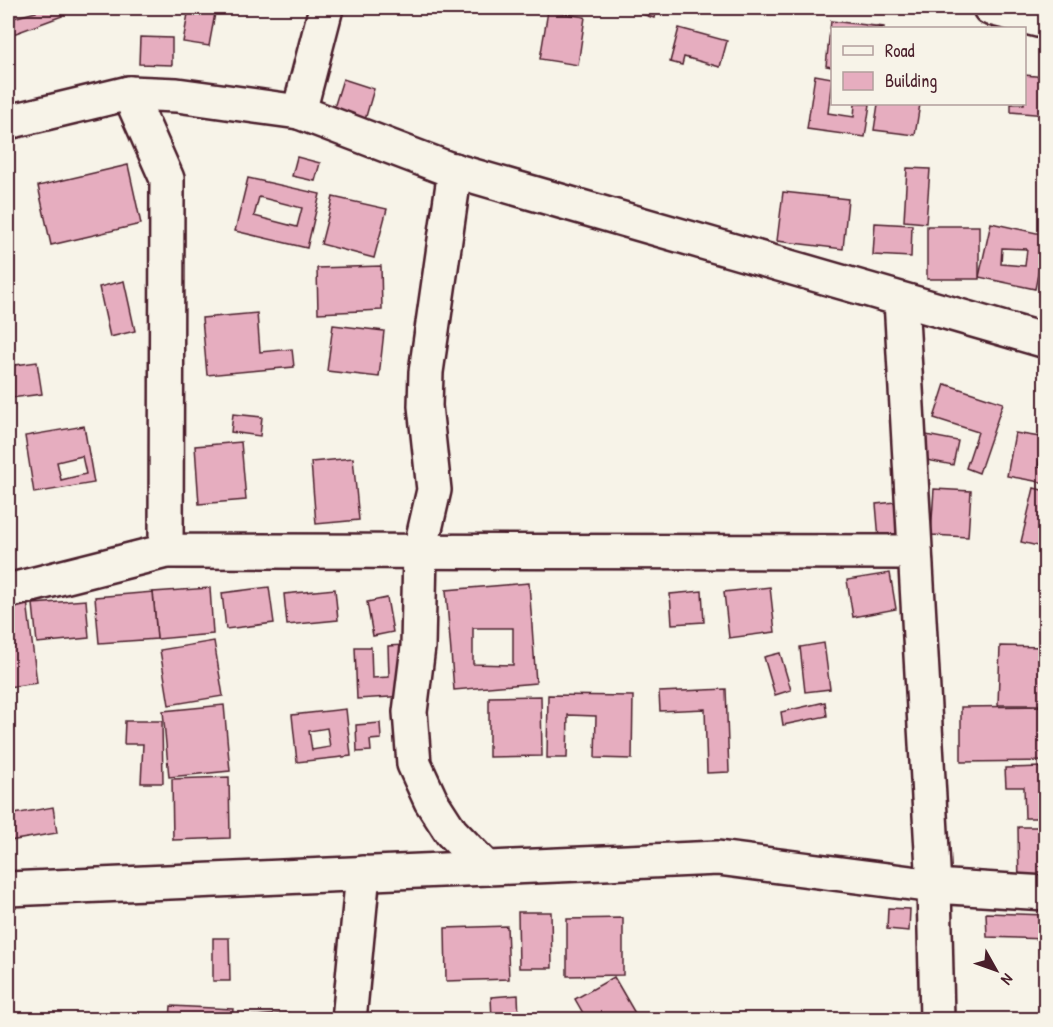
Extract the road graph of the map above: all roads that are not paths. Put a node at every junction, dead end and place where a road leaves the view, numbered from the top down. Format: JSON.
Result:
{"nodes":[{"id":1,"x":326,"y":8,"type":"edge"},
{"id":2,"x":990,"y":8,"type":"edge"},
{"id":3,"x":1046,"y":22,"type":"edge"},
{"id":4,"x":129,"y":93,"type":"junction"},
{"id":5,"x":299,"y":112,"type":"junction"},
{"id":6,"x":8,"y":122,"type":"edge"},
{"id":7,"x":455,"y":170,"type":"junction"},
{"id":8,"x":901,"y":300,"type":"junction"},
{"id":9,"x":1046,"y":341,"type":"edge"},
{"id":10,"x":165,"y":551,"type":"junction"},
{"id":11,"x":420,"y":551,"type":"junction"},
{"id":12,"x":915,"y":552,"type":"junction"},
{"id":13,"x":8,"y":591,"type":"edge"},
{"id":14,"x":486,"y":868,"type":"junction"},
{"id":15,"x":363,"y":873,"type":"junction"},
{"id":16,"x":934,"y":886,"type":"junction"},
{"id":17,"x":8,"y":889,"type":"edge"},
{"id":18,"x":1046,"y":893,"type":"edge"},
{"id":19,"x":349,"y":1020,"type":"edge"},
{"id":20,"x":937,"y":1020,"type":"edge"}],
"edges":[{"from":1,"to":5,"type":"street"},
{"from":2,"to":3,"type":"street"},
{"from":4,"to":5,"type":"street"},
{"from":4,"to":6,"type":"street"},
{"from":4,"to":10,"type":"street"},
{"from":5,"to":7,"type":"street"},
{"from":7,"to":8,"type":"street"},
{"from":7,"to":11,"type":"street"},
{"from":8,"to":9,"type":"street"},
{"from":8,"to":12,"type":"street"},
{"from":10,"to":11,"type":"street"},
{"from":10,"to":13,"type":"street"},
{"from":11,"to":12,"type":"street"},
{"from":11,"to":14,"type":"street"},
{"from":12,"to":16,"type":"street"},
{"from":14,"to":15,"type":"street"},
{"from":14,"to":16,"type":"street"},
{"from":15,"to":17,"type":"street"},
{"from":15,"to":19,"type":"street"},
{"from":16,"to":18,"type":"street"},
{"from":16,"to":20,"type":"street"}]}
